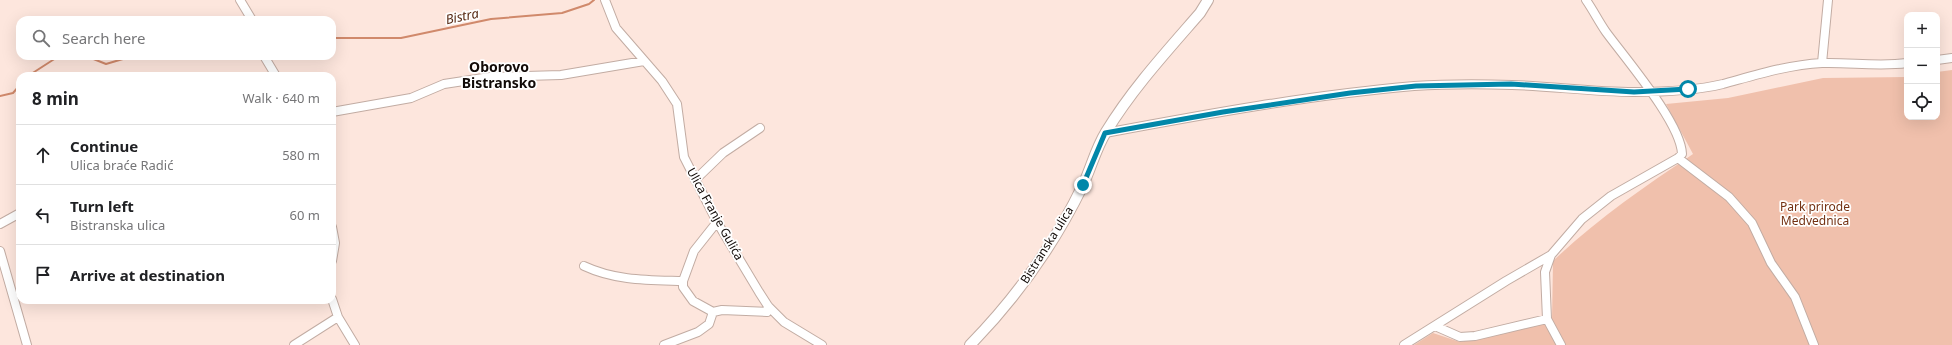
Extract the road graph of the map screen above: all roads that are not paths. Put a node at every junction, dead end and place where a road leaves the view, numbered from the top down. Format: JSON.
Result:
{"nodes":[{"id":1,"x":240,"y":0,"type":"edge"},
{"id":2,"x":605,"y":0,"type":"edge"},
{"id":3,"x":1208,"y":0,"type":"edge"},
{"id":4,"x":1586,"y":0,"type":"edge"},
{"id":5,"x":1828,"y":0,"type":"edge"},
{"id":6,"x":250,"y":16,"type":"edge"},
{"id":7,"x":1952,"y":58,"type":"edge"},
{"id":8,"x":266,"y":60,"type":"edge"},
{"id":9,"x":1940,"y":60,"type":"edge"},
{"id":10,"x":644,"y":61,"type":"junction"},
{"id":11,"x":1822,"y":63,"type":"junction"},
{"id":12,"x":1904,"y":64,"type":"edge"},
{"id":13,"x":274,"y":72,"type":"edge"},
{"id":14,"x":1650,"y":91,"type":"junction"},
{"id":15,"x":336,"y":111,"type":"edge"},
{"id":16,"x":760,"y":128,"type":"dead end"},
{"id":17,"x":1105,"y":133,"type":"junction"},
{"id":18,"x":1678,"y":158,"type":"junction"},
{"id":19,"x":695,"y":180,"type":"junction"},
{"id":20,"x":16,"y":215,"type":"edge"},
{"id":21,"x":717,"y":222,"type":"junction"},
{"id":22,"x":0,"y":224,"type":"edge"},
{"id":23,"x":0,"y":251,"type":"edge"},
{"id":24,"x":1551,"y":256,"type":"junction"},
{"id":25,"x":584,"y":266,"type":"dead end"},
{"id":26,"x":683,"y":281,"type":"junction"},
{"id":27,"x":334,"y":304,"type":"edge"},
{"id":28,"x":768,"y":306,"type":"junction"},
{"id":29,"x":713,"y":312,"type":"junction"},
{"id":30,"x":338,"y":317,"type":"junction"},
{"id":31,"x":1547,"y":319,"type":"junction"},
{"id":32,"x":1435,"y":326,"type":"junction"},
{"id":33,"x":27,"y":345,"type":"edge"},
{"id":34,"x":294,"y":345,"type":"edge"},
{"id":35,"x":355,"y":345,"type":"edge"},
{"id":36,"x":664,"y":345,"type":"edge"},
{"id":37,"x":822,"y":345,"type":"edge"},
{"id":38,"x":970,"y":345,"type":"edge"},
{"id":39,"x":1404,"y":345,"type":"edge"},
{"id":40,"x":1561,"y":345,"type":"edge"},
{"id":41,"x":1814,"y":345,"type":"edge"}],
"edges":[{"from":1,"to":6,"type":"street"},
{"from":2,"to":10,"type":"street","name":"Ulica Franje Gulića"},
{"from":3,"to":17,"type":"main road","name":"Bistranska ulica"},
{"from":4,"to":14,"type":"street"},
{"from":5,"to":11,"type":"street"},
{"from":7,"to":9,"type":"street"},
{"from":8,"to":13,"type":"street"},
{"from":10,"to":15,"type":"street"},
{"from":10,"to":19,"type":"street","name":"Ulica Franje Gulića"},
{"from":11,"to":12,"type":"street"},
{"from":11,"to":14,"type":"street"},
{"from":14,"to":17,"type":"street"},
{"from":14,"to":18,"type":"street"},
{"from":16,"to":19,"type":"street"},
{"from":17,"to":38,"type":"main road","name":"Bistranska ulica"},
{"from":18,"to":24,"type":"street"},
{"from":18,"to":41,"type":"street"},
{"from":19,"to":21,"type":"street","name":"Ulica Franje Gulića"},
{"from":20,"to":22,"type":"street"},
{"from":21,"to":26,"type":"street"},
{"from":21,"to":28,"type":"street","name":"Ulica Franje Gulića"},
{"from":23,"to":33,"type":"street"},
{"from":24,"to":31,"type":"street"},
{"from":24,"to":32,"type":"street"},
{"from":25,"to":26,"type":"street"},
{"from":26,"to":29,"type":"street"},
{"from":27,"to":30,"type":"street"},
{"from":28,"to":29,"type":"street"},
{"from":28,"to":37,"type":"street","name":"Ulica Franje Gulića"},
{"from":29,"to":36,"type":"street"},
{"from":30,"to":34,"type":"street"},
{"from":30,"to":35,"type":"street"},
{"from":31,"to":32,"type":"street"},
{"from":31,"to":40,"type":"street"},
{"from":32,"to":39,"type":"street"}]}
